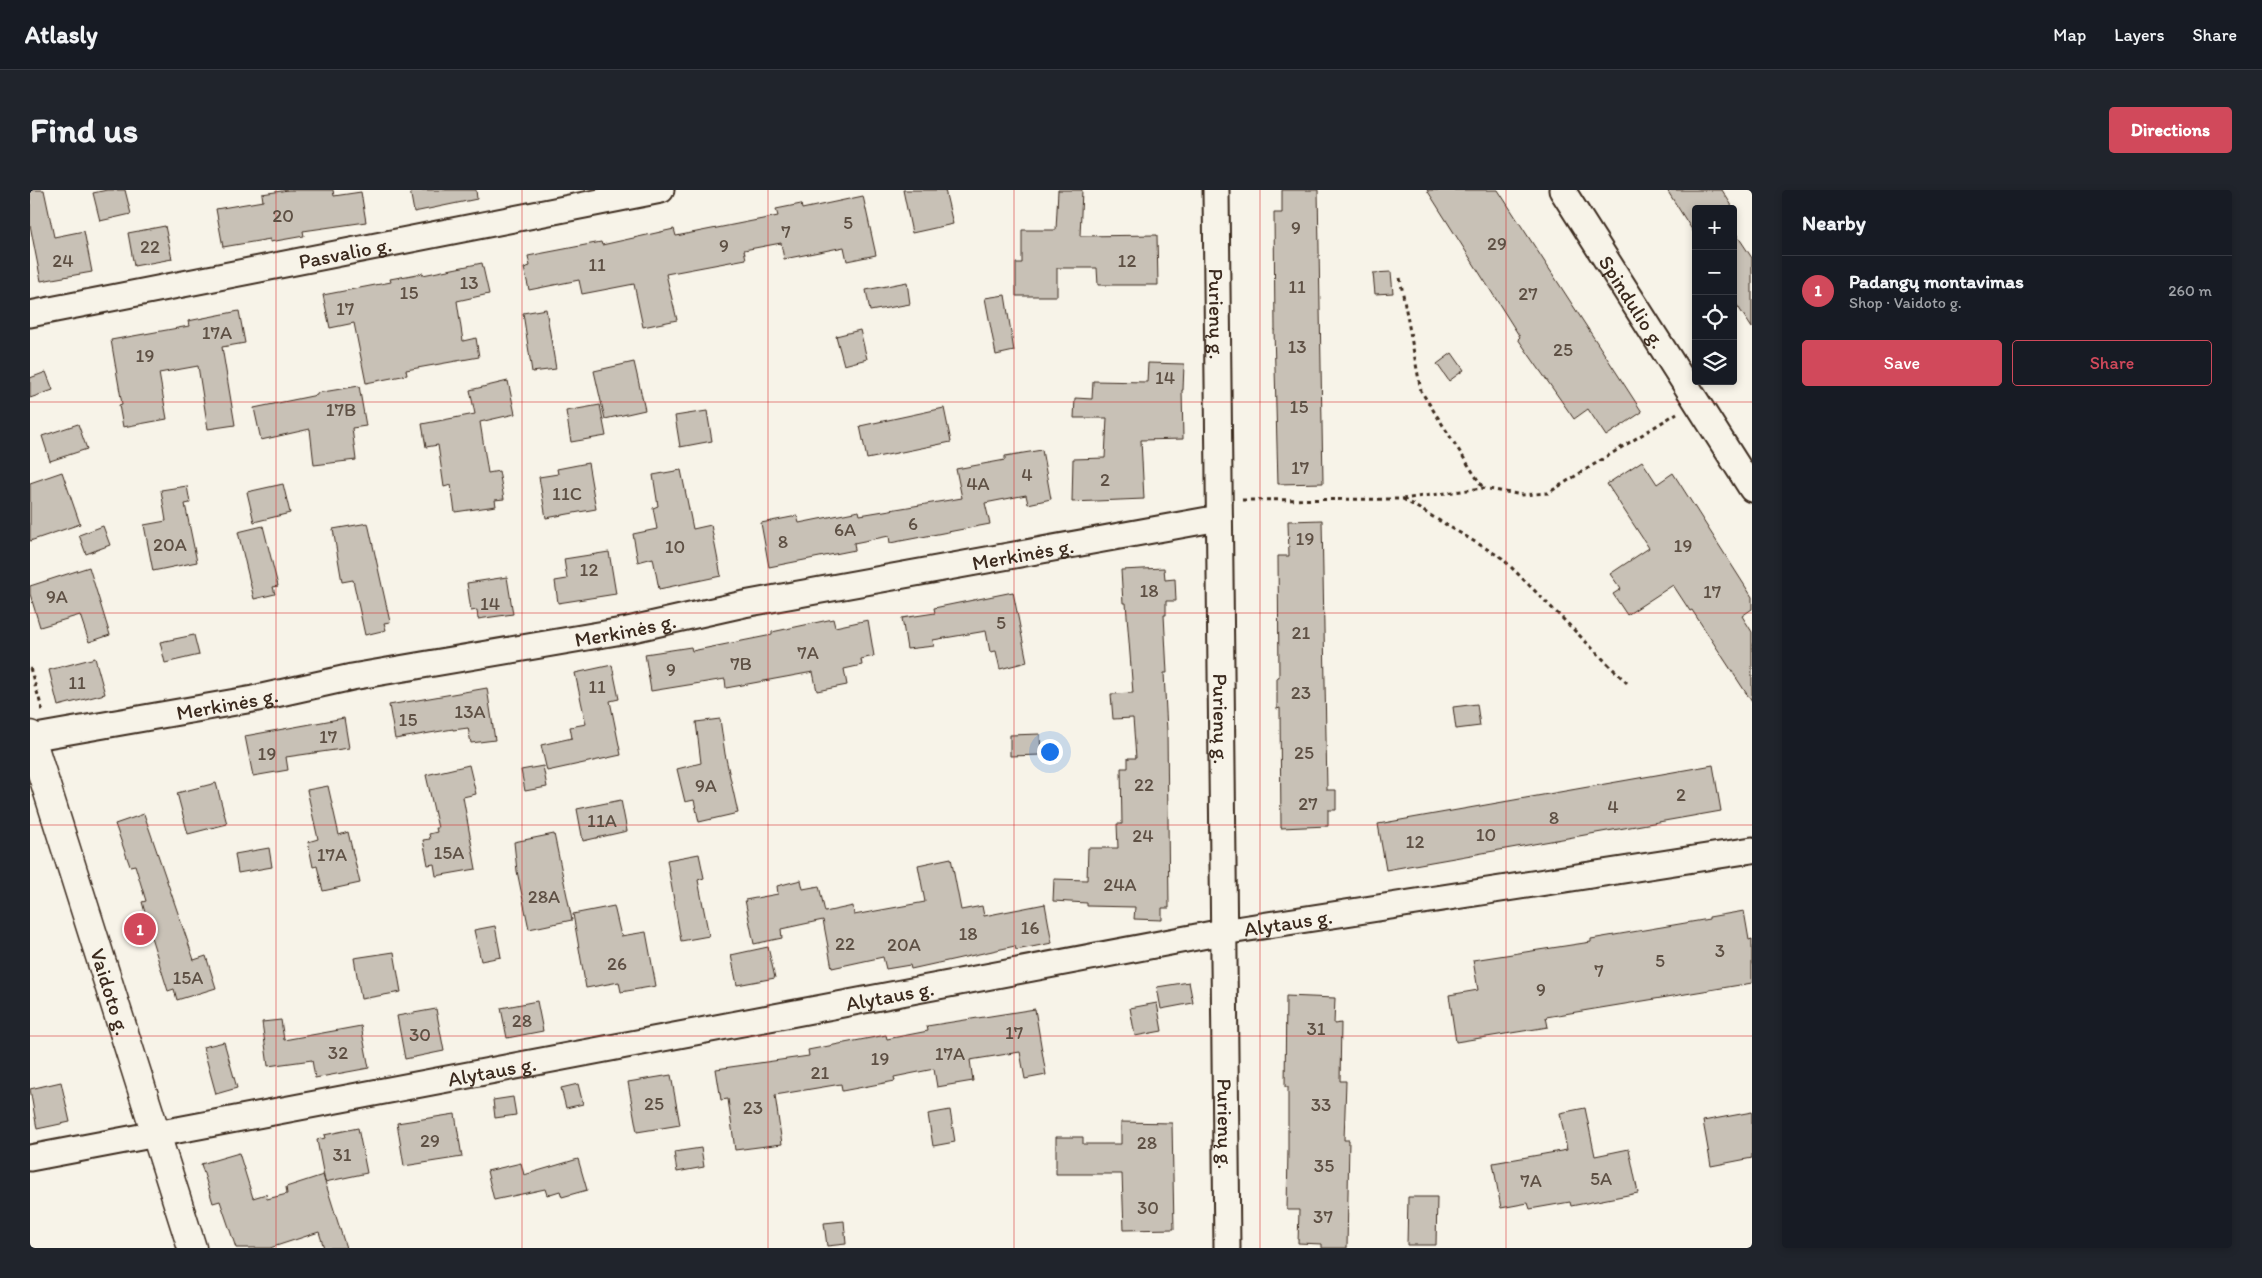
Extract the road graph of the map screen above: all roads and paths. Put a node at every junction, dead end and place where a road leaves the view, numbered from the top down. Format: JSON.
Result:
{"nodes":[{"id":1,"x":661,"y":190,"type":"edge"},
{"id":2,"x":1216,"y":190,"type":"edge"},
{"id":3,"x":1562,"y":190,"type":"edge"},
{"id":4,"x":1400,"y":278,"type":"dead end"},
{"id":5,"x":30,"y":314,"type":"edge"},
{"id":6,"x":1696,"y":401,"type":"junction"},
{"id":7,"x":1484,"y":488,"type":"junction"},
{"id":8,"x":1752,"y":489,"type":"edge"},
{"id":9,"x":1402,"y":499,"type":"junction"},
{"id":10,"x":1219,"y":509,"type":"junction"},
{"id":11,"x":1627,"y":683,"type":"dead end"},
{"id":12,"x":30,"y":737,"type":"edge"},
{"id":13,"x":1752,"y":850,"type":"edge"},
{"id":14,"x":1223,"y":932,"type":"junction"},
{"id":15,"x":156,"y":1134,"type":"junction"},
{"id":16,"x":30,"y":1158,"type":"edge"},
{"id":17,"x":192,"y":1248,"type":"edge"},
{"id":18,"x":1227,"y":1248,"type":"edge"}],
"edges":[{"from":1,"to":5,"type":"street","name":"Pasvalio g."},
{"from":2,"to":10,"type":"street","name":"Purienų g."},
{"from":3,"to":6,"type":"street","name":"Spindulio g."},
{"from":4,"to":7,"type":"path"},
{"from":6,"to":7,"type":"path"},
{"from":6,"to":8,"type":"street","name":"Spindulio g."},
{"from":7,"to":9,"type":"path"},
{"from":9,"to":10,"type":"path"},
{"from":9,"to":11,"type":"path"},
{"from":10,"to":12,"type":"street","name":"Merkinės g."},
{"from":10,"to":14,"type":"street","name":"Purienų g."},
{"from":12,"to":15,"type":"main road","name":"Vaidoto g."},
{"from":13,"to":14,"type":"street","name":"Alytaus g."},
{"from":14,"to":15,"type":"street","name":"Alytaus g."},
{"from":14,"to":18,"type":"street","name":"Purienų g."},
{"from":15,"to":16,"type":"street","name":"Alytaus g."},
{"from":15,"to":17,"type":"main road","name":"Vaidoto g."}]}
